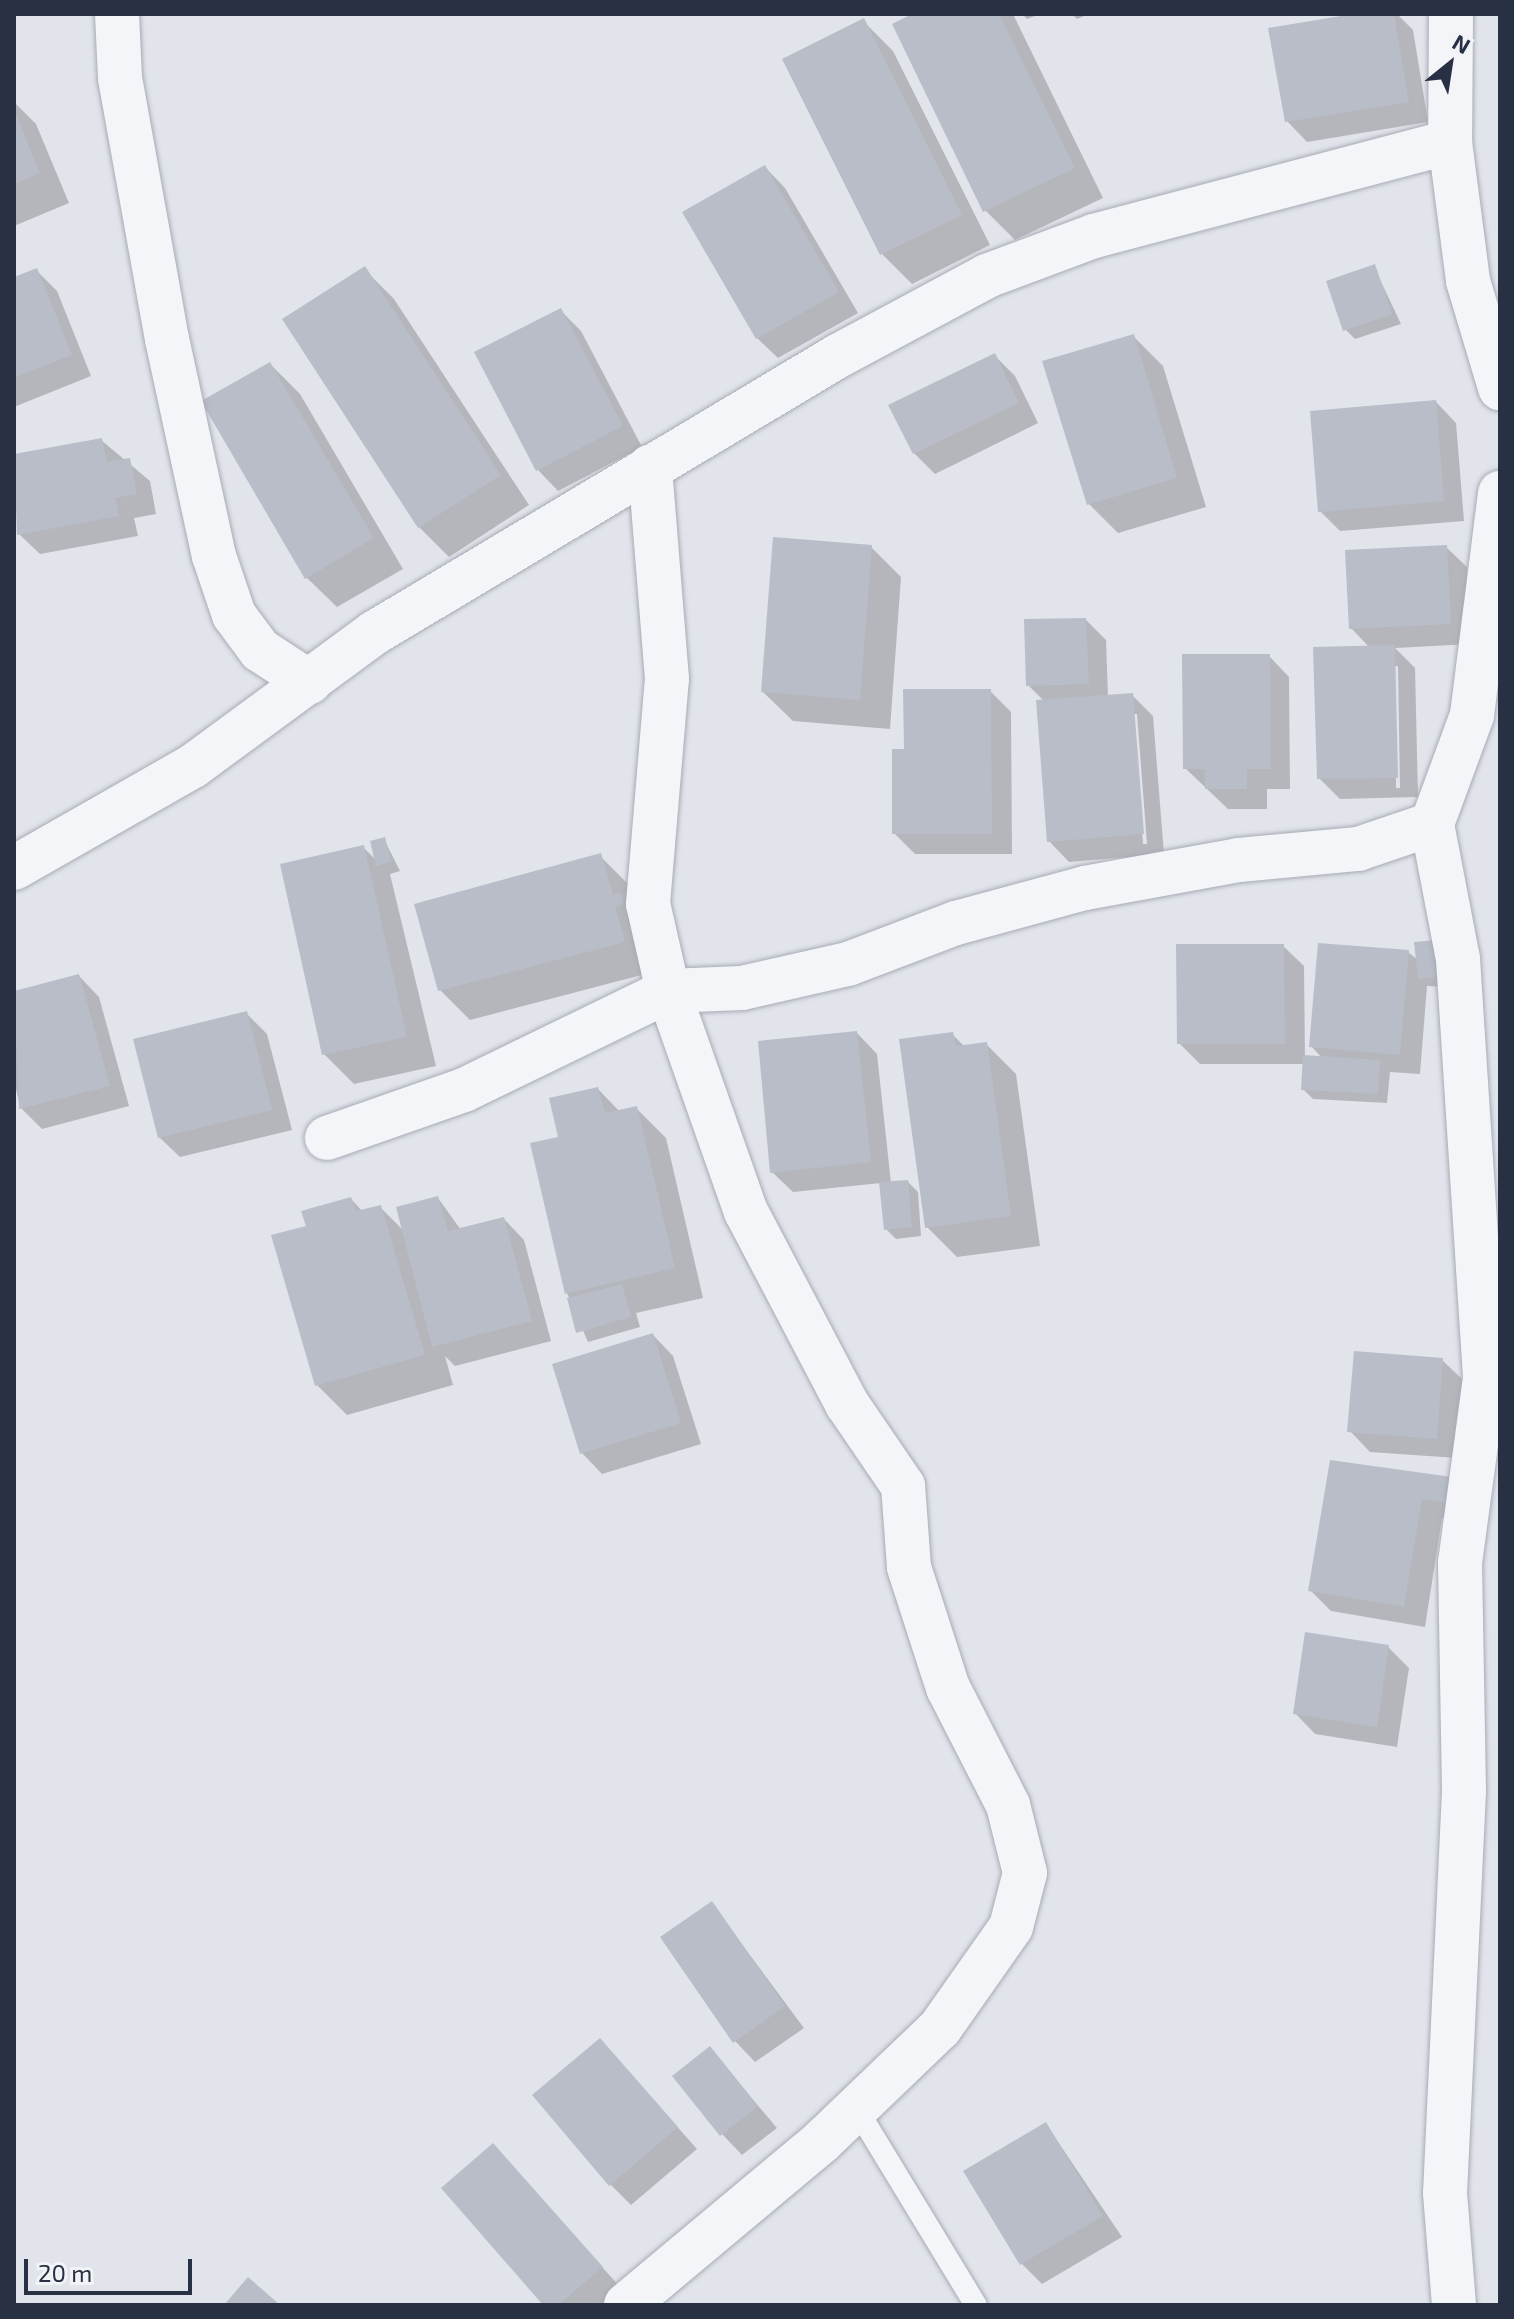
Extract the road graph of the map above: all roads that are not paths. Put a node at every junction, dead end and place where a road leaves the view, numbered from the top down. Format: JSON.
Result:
{"nodes":[{"id":1,"x":117,"y":14,"type":"edge"},
{"id":2,"x":1451,"y":14,"type":"edge"},
{"id":3,"x":1450,"y":142,"type":"junction"},
{"id":4,"x":1500,"y":388,"type":"edge"},
{"id":5,"x":650,"y":467,"type":"junction"},
{"id":6,"x":1500,"y":493,"type":"edge"},
{"id":7,"x":309,"y":682,"type":"junction"},
{"id":8,"x":1432,"y":824,"type":"junction"},
{"id":9,"x":14,"y":868,"type":"edge"},
{"id":10,"x":668,"y":991,"type":"junction"},
{"id":11,"x":327,"y":1138,"type":"dead end"},
{"id":12,"x":1490,"y":1289,"type":"edge"},
{"id":13,"x":856,"y":2108,"type":"junction"},
{"id":14,"x":626,"y":2305,"type":"edge"},
{"id":15,"x":976,"y":2305,"type":"edge"},
{"id":16,"x":1454,"y":2305,"type":"edge"}],
"edges":[{"from":1,"to":7,"type":"street"},
{"from":2,"to":3,"type":"street"},
{"from":3,"to":4,"type":"street"},
{"from":3,"to":5,"type":"street"},
{"from":5,"to":7,"type":"street"},
{"from":5,"to":10,"type":"street"},
{"from":6,"to":8,"type":"street"},
{"from":7,"to":9,"type":"street"},
{"from":8,"to":10,"type":"street"},
{"from":8,"to":12,"type":"street"},
{"from":10,"to":11,"type":"street"},
{"from":10,"to":13,"type":"street"},
{"from":12,"to":16,"type":"street"},
{"from":13,"to":14,"type":"street"},
{"from":13,"to":15,"type":"lane"}]}
